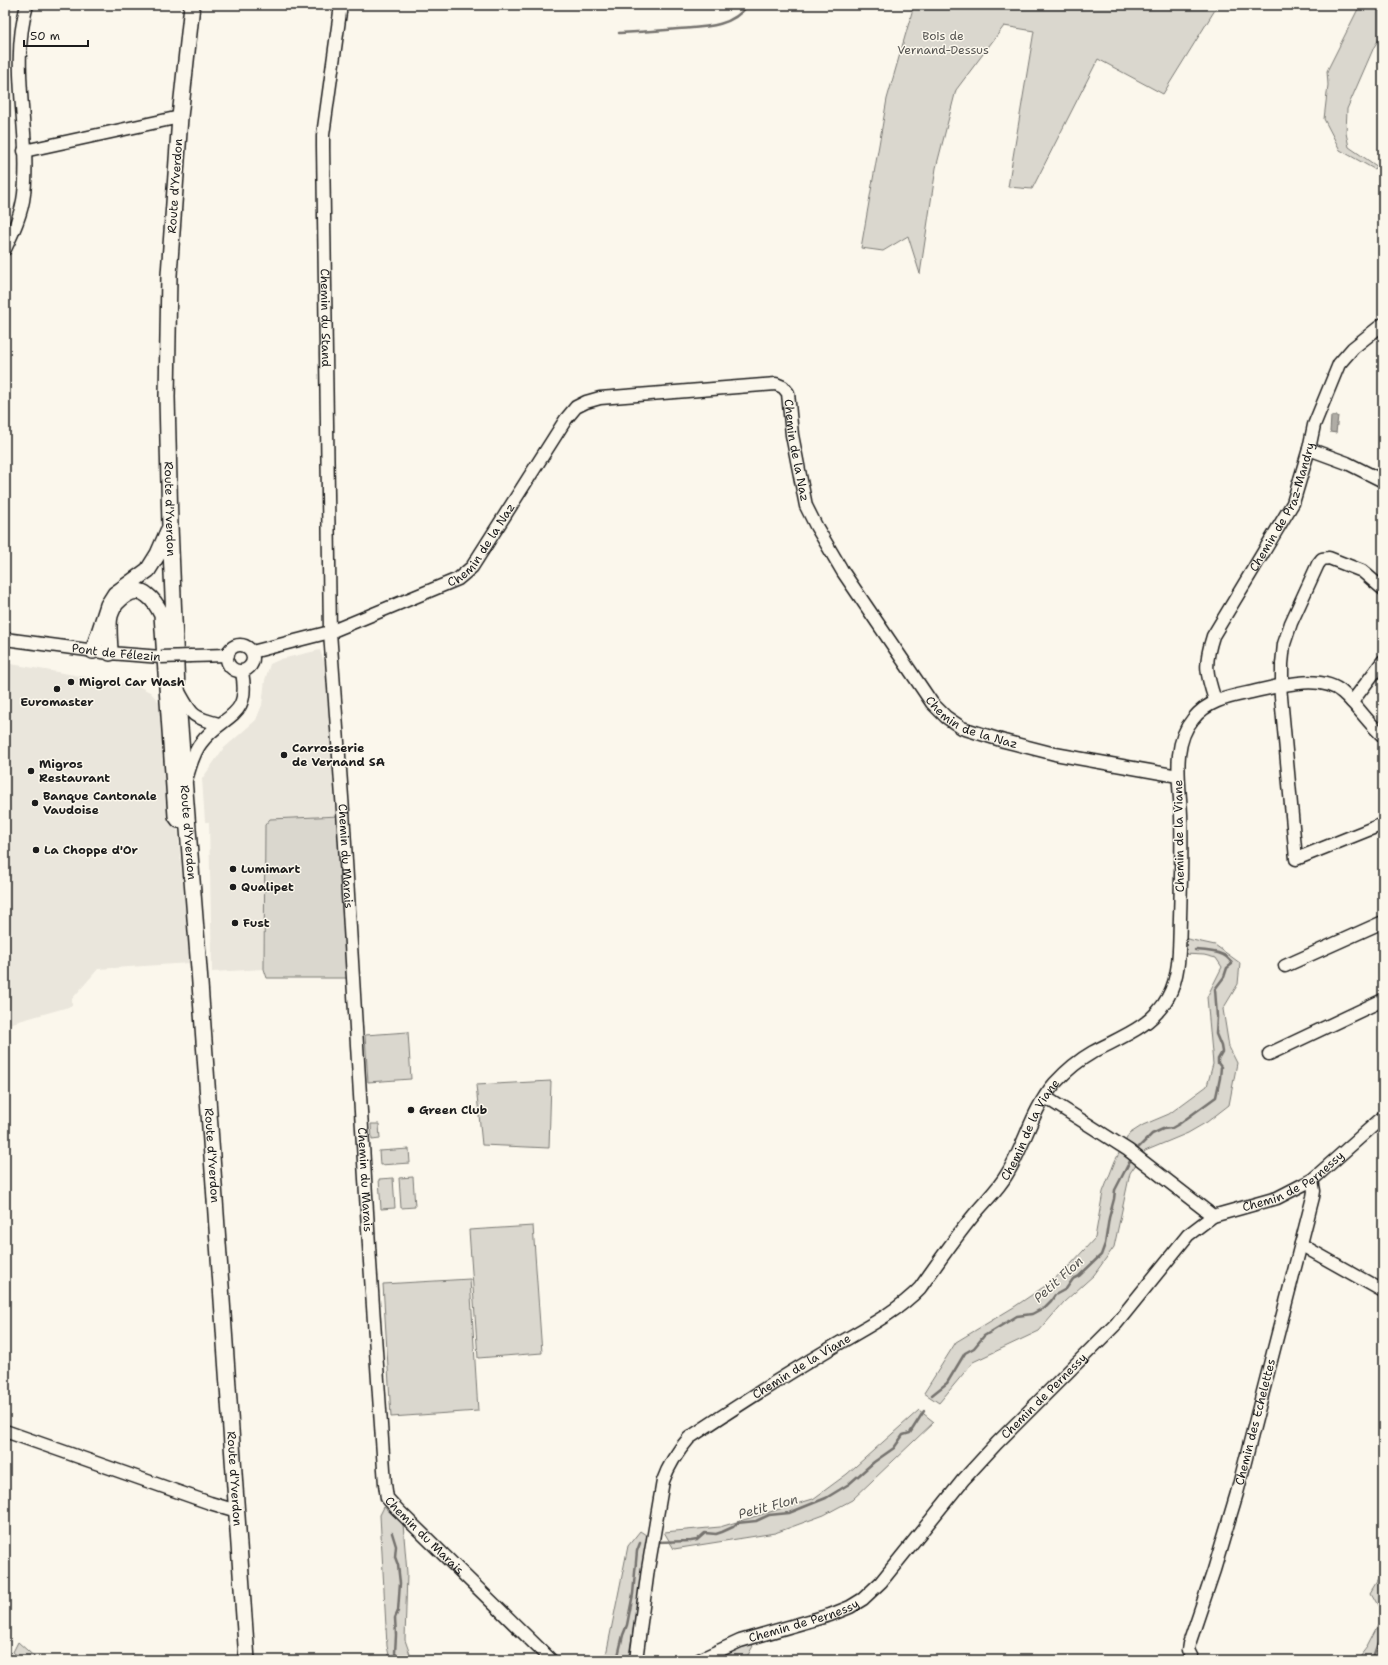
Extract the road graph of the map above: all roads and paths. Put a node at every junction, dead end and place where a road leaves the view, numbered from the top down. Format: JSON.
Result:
{"nodes":[{"id":1,"x":27,"y":5,"type":"edge"},
{"id":2,"x":192,"y":5,"type":"edge"},
{"id":3,"x":341,"y":5,"type":"edge"},
{"id":4,"x":180,"y":117,"type":"junction"},
{"id":5,"x":24,"y":151,"type":"junction"},
{"id":6,"x":5,"y":249,"type":"edge"},
{"id":7,"x":1383,"y":324,"type":"edge"},
{"id":8,"x":1309,"y":449,"type":"junction"},
{"id":9,"x":1383,"y":481,"type":"edge"},
{"id":10,"x":170,"y":526,"type":"junction"},
{"id":11,"x":1383,"y":589,"type":"edge"},
{"id":12,"x":330,"y":632,"type":"junction"},
{"id":13,"x":5,"y":639,"type":"edge"},
{"id":14,"x":93,"y":651,"type":"junction"},
{"id":15,"x":252,"y":652,"type":"junction"},
{"id":16,"x":110,"y":653,"type":"junction"},
{"id":17,"x":228,"y":655,"type":"junction"},
{"id":18,"x":1383,"y":661,"type":"edge"},
{"id":19,"x":242,"y":672,"type":"junction"},
{"id":20,"x":1281,"y":685,"type":"junction"},
{"id":21,"x":177,"y":689,"type":"junction"},
{"id":22,"x":1215,"y":700,"type":"junction"},
{"id":23,"x":1352,"y":702,"type":"junction"},
{"id":24,"x":219,"y":724,"type":"junction"},
{"id":25,"x":1383,"y":736,"type":"edge"},
{"id":26,"x":1178,"y":776,"type":"junction"},
{"id":27,"x":184,"y":785,"type":"junction"},
{"id":28,"x":1383,"y":824,"type":"edge"},
{"id":29,"x":188,"y":834,"type":"junction"},
{"id":30,"x":1383,"y":922,"type":"edge"},
{"id":31,"x":1285,"y":966,"type":"dead end"},
{"id":32,"x":1383,"y":1000,"type":"edge"},
{"id":33,"x":1269,"y":1054,"type":"dead end"},
{"id":34,"x":1045,"y":1097,"type":"junction"},
{"id":35,"x":1383,"y":1117,"type":"edge"},
{"id":36,"x":1312,"y":1180,"type":"junction"},
{"id":37,"x":1213,"y":1216,"type":"junction"},
{"id":38,"x":1301,"y":1244,"type":"junction"},
{"id":39,"x":1383,"y":1291,"type":"edge"},
{"id":40,"x":5,"y":1431,"type":"edge"},
{"id":41,"x":238,"y":1511,"type":"junction"},
{"id":42,"x":247,"y":1660,"type":"edge"},
{"id":43,"x":551,"y":1660,"type":"edge"},
{"id":44,"x":636,"y":1660,"type":"edge"},
{"id":45,"x":699,"y":1660,"type":"edge"},
{"id":46,"x":1194,"y":1660,"type":"edge"}],
"edges":[{"from":1,"to":5,"type":"street"},
{"from":2,"to":4,"type":"main road","name":"Route d'Yverdon"},
{"from":3,"to":12,"type":"street","name":"Chemin du Stand"},
{"from":4,"to":5,"type":"street"},
{"from":4,"to":10,"type":"main road","name":"Route d'Yverdon"},
{"from":5,"to":6,"type":"street"},
{"from":7,"to":8,"type":"street","name":"Chemin de Praz-Mandry"},
{"from":8,"to":9,"type":"street"},
{"from":8,"to":22,"type":"street","name":"Chemin de Praz-Mandry"},
{"from":10,"to":14,"type":"main road"},
{"from":10,"to":21,"type":"main road","name":"Route d'Yverdon"},
{"from":11,"to":20,"type":"street"},
{"from":12,"to":15,"type":"street"},
{"from":12,"to":26,"type":"street","name":"Chemin de la Naz"},
{"from":12,"to":43,"type":"street","name":"Chemin du Marais"},
{"from":13,"to":14,"type":"street","name":"Pont de Félezin"},
{"from":14,"to":16,"type":"street","name":"Pont de Félezin"},
{"from":15,"to":17,"type":"street"},
{"from":15,"to":19,"type":"street"},
{"from":16,"to":17,"type":"street","name":"Pont de Félezin","bridge":true},
{"from":16,"to":29,"type":"main road"},
{"from":17,"to":19,"type":"street"},
{"from":18,"to":23,"type":"street"},
{"from":19,"to":24,"type":"street"},
{"from":20,"to":22,"type":"street","name":"Chemin de la Viane"},
{"from":20,"to":23,"type":"street","name":"Chemin de la Viane"},
{"from":20,"to":28,"type":"street"},
{"from":21,"to":24,"type":"street"},
{"from":21,"to":27,"type":"main road","name":"Route d'Yverdon"},
{"from":22,"to":26,"type":"street","name":"Chemin de la Viane"},
{"from":23,"to":25,"type":"street","name":"Chemin de la Viane"},
{"from":24,"to":27,"type":"street"},
{"from":26,"to":34,"type":"street","name":"Chemin de la Viane"},
{"from":27,"to":29,"type":"main road","name":"Route d'Yverdon"},
{"from":29,"to":41,"type":"main road","name":"Route d'Yverdon"},
{"from":30,"to":31,"type":"street"},
{"from":32,"to":33,"type":"street"},
{"from":34,"to":37,"type":"street"},
{"from":34,"to":44,"type":"street","name":"Chemin de la Viane"},
{"from":35,"to":36,"type":"street","name":"Chemin de Pernessy"},
{"from":36,"to":37,"type":"street","name":"Chemin de Pernessy"},
{"from":36,"to":38,"type":"street","name":"Chemin des Echelettes"},
{"from":37,"to":45,"type":"street","name":"Chemin de Pernessy"},
{"from":38,"to":39,"type":"street"},
{"from":38,"to":46,"type":"street","name":"Chemin des Echelettes"},
{"from":40,"to":41,"type":"street"},
{"from":41,"to":42,"type":"main road","name":"Route d'Yverdon"}]}
